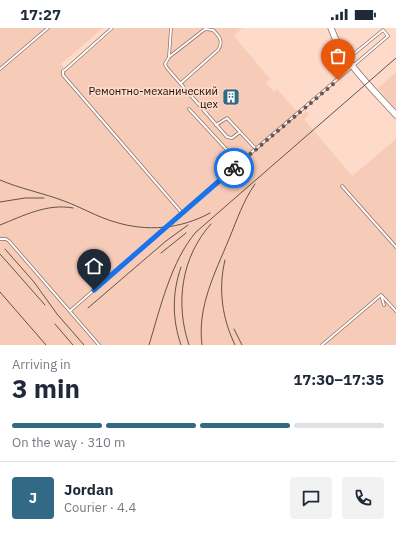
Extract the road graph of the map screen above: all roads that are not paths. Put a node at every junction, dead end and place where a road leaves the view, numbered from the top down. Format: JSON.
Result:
{"nodes":[{"id":1,"x":48,"y":28,"type":"edge"},
{"id":2,"x":112,"y":28,"type":"edge"},
{"id":3,"x":171,"y":28,"type":"edge"},
{"id":4,"x":331,"y":28,"type":"edge"},
{"id":5,"x":355,"y":53,"type":"dead end"},
{"id":6,"x":169,"y":57,"type":"junction"},
{"id":7,"x":353,"y":66,"type":"junction"},
{"id":8,"x":0,"y":70,"type":"edge"},
{"id":9,"x":180,"y":83,"type":"junction"},
{"id":10,"x":189,"y":109,"type":"dead end"},
{"id":11,"x":396,"y":115,"type":"edge"},
{"id":12,"x":216,"y":125,"type":"junction"},
{"id":13,"x":240,"y":132,"type":"junction"},
{"id":14,"x":256,"y":149,"type":"junction"},
{"id":15,"x":239,"y":163,"type":"junction"},
{"id":16,"x":342,"y":186,"type":"dead end"},
{"id":17,"x":182,"y":213,"type":"junction"},
{"id":18,"x":0,"y":238,"type":"edge"},
{"id":19,"x":396,"y":247,"type":"edge"},
{"id":20,"x":382,"y":295,"type":"junction"},
{"id":21,"x":384,"y":305,"type":"dead end"},
{"id":22,"x":70,"y":311,"type":"junction"},
{"id":23,"x":396,"y":311,"type":"edge"},
{"id":24,"x":99,"y":345,"type":"edge"},
{"id":25,"x":322,"y":345,"type":"edge"}],
"edges":[{"from":1,"to":8,"type":"lane"},
{"from":2,"to":17,"type":"lane"},
{"from":3,"to":6,"type":"lane"},
{"from":4,"to":7,"type":"street"},
{"from":5,"to":7,"type":"lane"},
{"from":6,"to":9,"type":"lane"},
{"from":6,"to":9,"type":"lane"},
{"from":7,"to":11,"type":"street"},
{"from":7,"to":14,"type":"lane"},
{"from":9,"to":12,"type":"lane"},
{"from":10,"to":15,"type":"lane"},
{"from":12,"to":13,"type":"lane"},
{"from":12,"to":13,"type":"lane"},
{"from":13,"to":14,"type":"lane"},
{"from":14,"to":15,"type":"lane"},
{"from":15,"to":17,"type":"lane"},
{"from":16,"to":19,"type":"lane"},
{"from":17,"to":22,"type":"lane"},
{"from":18,"to":22,"type":"lane"},
{"from":20,"to":21,"type":"lane"},
{"from":20,"to":23,"type":"lane"},
{"from":20,"to":25,"type":"lane"},
{"from":22,"to":24,"type":"lane"}]}
